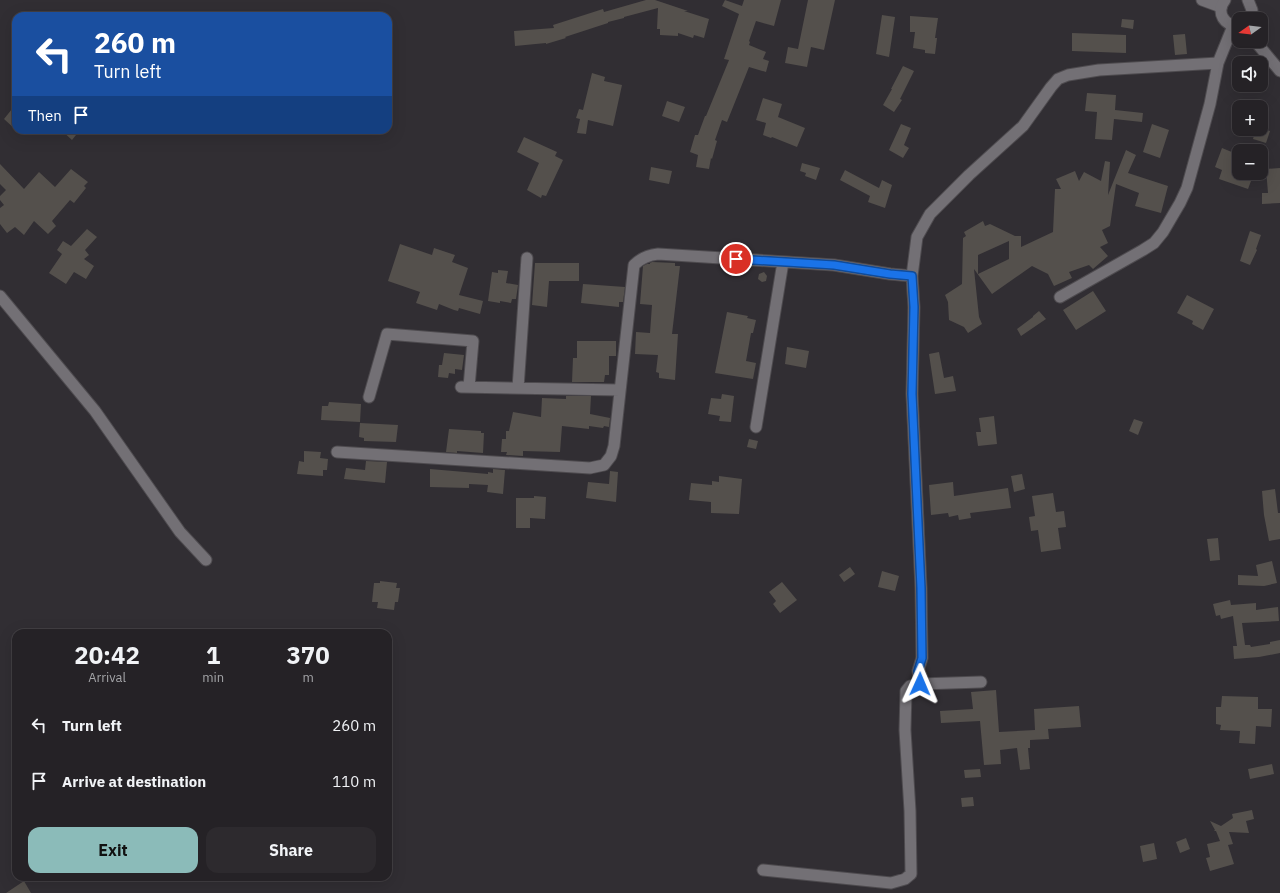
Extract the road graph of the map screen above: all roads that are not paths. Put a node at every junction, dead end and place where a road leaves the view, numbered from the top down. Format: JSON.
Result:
{"nodes":[{"id":1,"x":1202,"y":0,"type":"edge"},
{"id":2,"x":1249,"y":0,"type":"edge"},
{"id":3,"x":1223,"y":3,"type":"edge"},
{"id":4,"x":1252,"y":12,"type":"edge"},
{"id":5,"x":1232,"y":25,"type":"edge"},
{"id":6,"x":1232,"y":34,"type":"edge"},
{"id":7,"x":1261,"y":48,"type":"edge"},
{"id":8,"x":1218,"y":63,"type":"junction"},
{"id":9,"x":1280,"y":71,"type":"edge"},
{"id":10,"x":527,"y":258,"type":"dead end"},
{"id":11,"x":784,"y":262,"type":"junction"},
{"id":12,"x":912,"y":276,"type":"junction"},
{"id":13,"x":0,"y":296,"type":"edge"},
{"id":14,"x":1060,"y":297,"type":"dead end"},
{"id":15,"x":518,"y":388,"type":"junction"},
{"id":16,"x":620,"y":390,"type":"junction"},
{"id":17,"x":369,"y":396,"type":"dead end"},
{"id":18,"x":756,"y":427,"type":"dead end"},
{"id":19,"x":337,"y":452,"type":"dead end"},
{"id":20,"x":206,"y":560,"type":"dead end"},
{"id":21,"x":981,"y":682,"type":"dead end"},
{"id":22,"x":920,"y":684,"type":"junction"},
{"id":23,"x":763,"y":870,"type":"dead end"}],
"edges":[{"from":1,"to":3,"type":"street"},
{"from":2,"to":4,"type":"street"},
{"from":3,"to":5,"type":"street"},
{"from":6,"to":8,"type":"street"},
{"from":7,"to":9,"type":"street"},
{"from":8,"to":12,"type":"street"},
{"from":8,"to":14,"type":"street"},
{"from":10,"to":15,"type":"street"},
{"from":11,"to":12,"type":"street"},
{"from":11,"to":16,"type":"street"},
{"from":11,"to":18,"type":"street"},
{"from":12,"to":22,"type":"street"},
{"from":13,"to":20,"type":"street"},
{"from":15,"to":16,"type":"street"},
{"from":15,"to":17,"type":"street"},
{"from":16,"to":19,"type":"street"},
{"from":21,"to":22,"type":"street"},
{"from":22,"to":23,"type":"street"}]}
